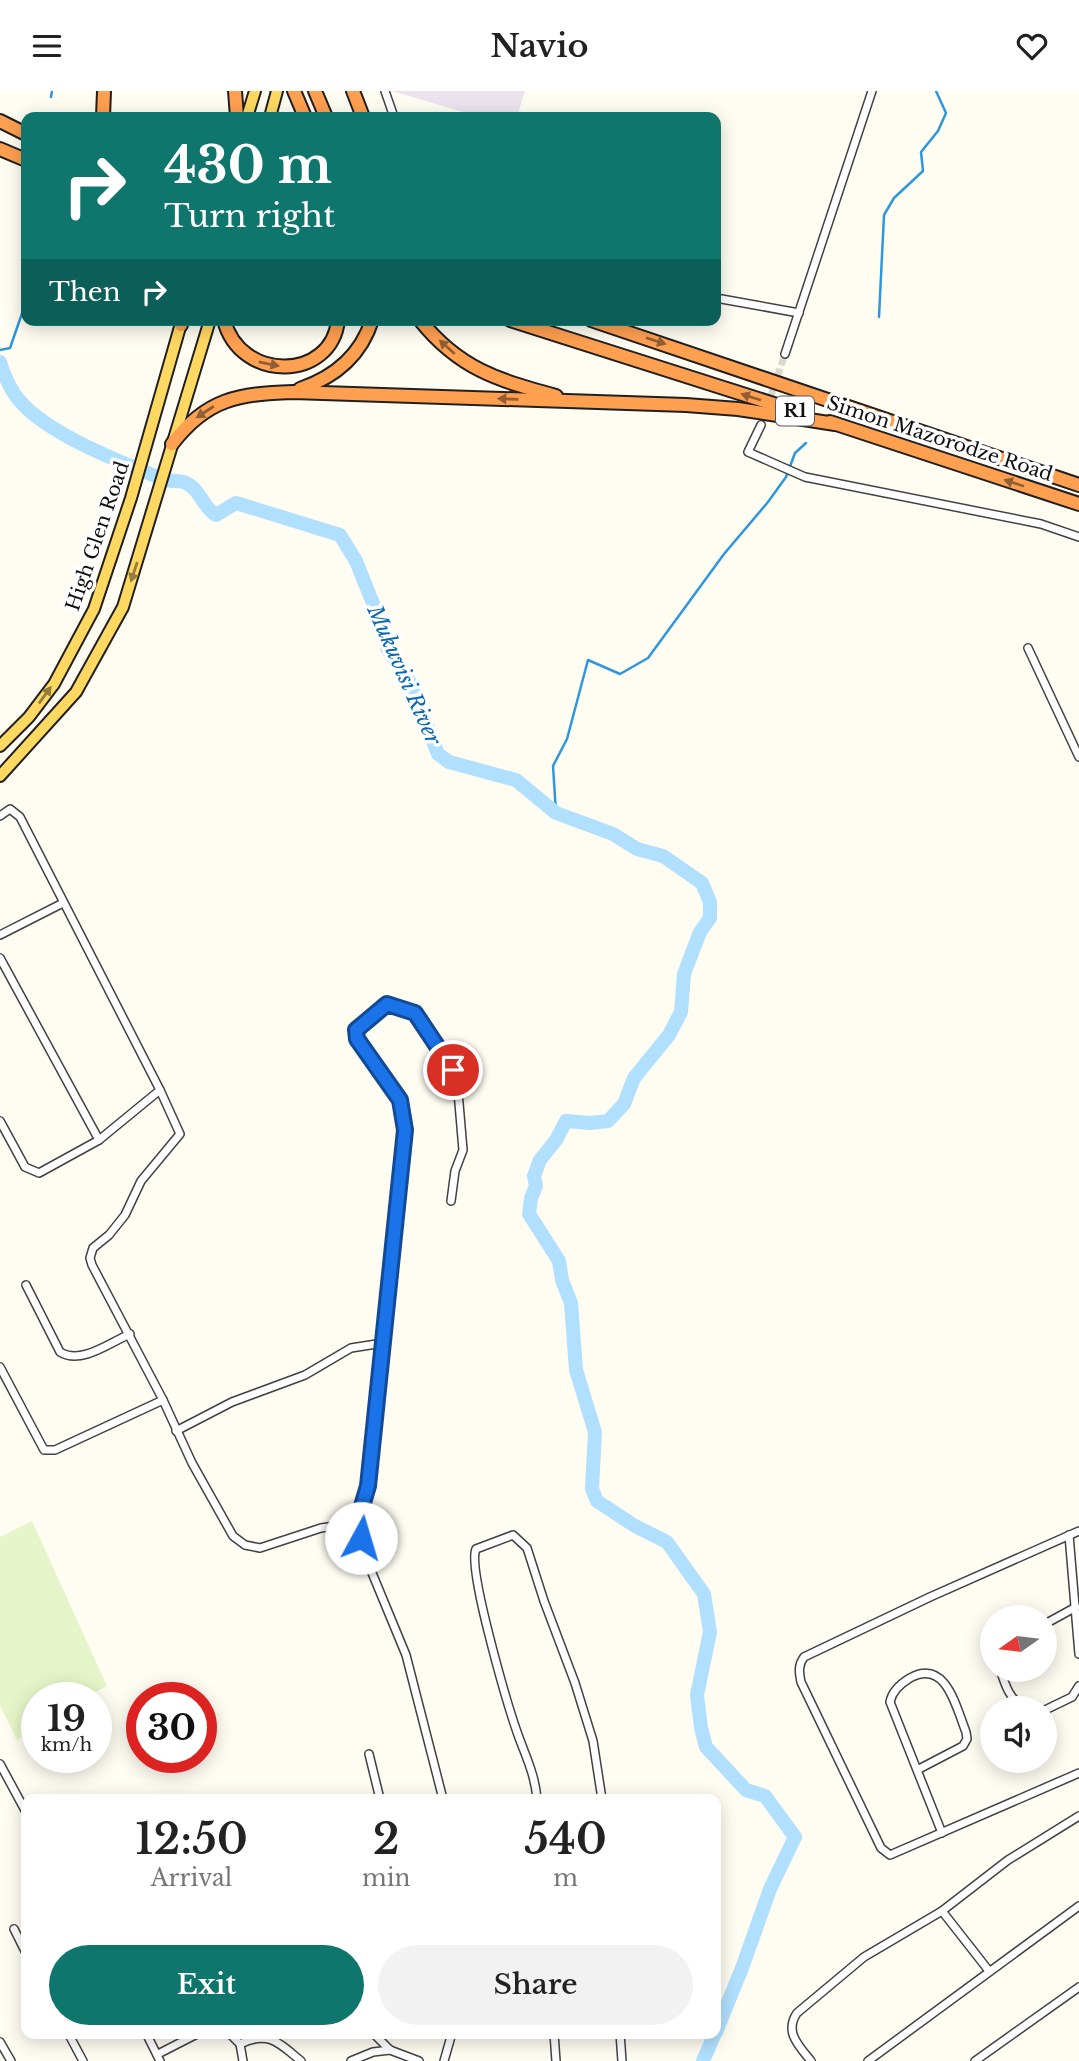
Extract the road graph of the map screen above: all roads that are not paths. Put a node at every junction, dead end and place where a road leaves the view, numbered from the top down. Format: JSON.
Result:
{"nodes":[{"id":1,"x":104,"y":91,"type":"edge"},
{"id":2,"x":235,"y":91,"type":"edge"},
{"id":3,"x":255,"y":91,"type":"edge"},
{"id":4,"x":277,"y":91,"type":"edge"},
{"id":5,"x":294,"y":91,"type":"edge"},
{"id":6,"x":315,"y":91,"type":"edge"},
{"id":7,"x":353,"y":91,"type":"edge"},
{"id":8,"x":385,"y":91,"type":"edge"},
{"id":9,"x":872,"y":91,"type":"edge"},
{"id":10,"x":103,"y":112,"type":"edge"},
{"id":11,"x":237,"y":112,"type":"edge"},
{"id":12,"x":249,"y":112,"type":"edge"},
{"id":13,"x":271,"y":112,"type":"edge"},
{"id":14,"x":304,"y":112,"type":"edge"},
{"id":15,"x":324,"y":112,"type":"edge"},
{"id":16,"x":361,"y":112,"type":"edge"},
{"id":17,"x":392,"y":112,"type":"edge"},
{"id":18,"x":0,"y":121,"type":"edge"},
{"id":19,"x":21,"y":132,"type":"edge"},
{"id":20,"x":0,"y":149,"type":"edge"},
{"id":21,"x":21,"y":158,"type":"edge"},
{"id":22,"x":721,"y":299,"type":"edge"},
{"id":23,"x":799,"y":313,"type":"junction"},
{"id":24,"x":180,"y":326,"type":"edge"},
{"id":25,"x":208,"y":326,"type":"edge"},
{"id":26,"x":226,"y":326,"type":"edge"},
{"id":27,"x":337,"y":326,"type":"edge"},
{"id":28,"x":370,"y":326,"type":"edge"},
{"id":29,"x":426,"y":326,"type":"edge"},
{"id":30,"x":529,"y":326,"type":"edge"},
{"id":31,"x":610,"y":326,"type":"edge"},
{"id":32,"x":785,"y":354,"type":"tunnel mouth"},
{"id":33,"x":293,"y":392,"type":"junction"},
{"id":34,"x":576,"y":401,"type":"junction"},
{"id":35,"x":835,"y":424,"type":"junction"},
{"id":36,"x":761,"y":425,"type":"tunnel mouth"},
{"id":37,"x":173,"y":445,"type":"junction"},
{"id":38,"x":1079,"y":485,"type":"edge"},
{"id":39,"x":1079,"y":504,"type":"edge"},
{"id":40,"x":1079,"y":537,"type":"edge"},
{"id":41,"x":1028,"y":648,"type":"dead end"},
{"id":42,"x":0,"y":746,"type":"edge"},
{"id":43,"x":1079,"y":757,"type":"edge"},
{"id":44,"x":0,"y":776,"type":"edge"},
{"id":45,"x":0,"y":816,"type":"edge"},
{"id":46,"x":62,"y":903,"type":"junction"},
{"id":47,"x":0,"y":935,"type":"edge"},
{"id":48,"x":0,"y":958,"type":"edge"},
{"id":49,"x":160,"y":1090,"type":"junction"},
{"id":50,"x":0,"y":1121,"type":"edge"},
{"id":51,"x":99,"y":1140,"type":"junction"},
{"id":52,"x":451,"y":1201,"type":"dead end"},
{"id":53,"x":26,"y":1285,"type":"dead end"},
{"id":54,"x":130,"y":1334,"type":"junction"},
{"id":55,"x":383,"y":1343,"type":"junction"},
{"id":56,"x":0,"y":1367,"type":"edge"},
{"id":57,"x":163,"y":1400,"type":"junction"},
{"id":58,"x":176,"y":1431,"type":"junction"},
{"id":59,"x":357,"y":1523,"type":"junction"},
{"id":60,"x":1079,"y":1531,"type":"edge"},
{"id":61,"x":1069,"y":1535,"type":"junction"},
{"id":62,"x":1076,"y":1607,"type":"junction"},
{"id":63,"x":1057,"y":1617,"type":"edge"},
{"id":64,"x":1079,"y":1654,"type":"edge"},
{"id":65,"x":1079,"y":1686,"type":"edge"},
{"id":66,"x":1057,"y":1704,"type":"edge"},
{"id":67,"x":369,"y":1754,"type":"dead end"},
{"id":68,"x":0,"y":1764,"type":"edge"},
{"id":69,"x":917,"y":1770,"type":"junction"},
{"id":70,"x":1079,"y":1773,"type":"edge"},
{"id":71,"x":379,"y":1794,"type":"edge"},
{"id":72,"x":442,"y":1794,"type":"edge"},
{"id":73,"x":536,"y":1794,"type":"edge"},
{"id":74,"x":600,"y":1794,"type":"edge"},
{"id":75,"x":21,"y":1803,"type":"edge"},
{"id":76,"x":1079,"y":1816,"type":"edge"},
{"id":77,"x":942,"y":1833,"type":"junction"},
{"id":78,"x":1079,"y":1906,"type":"edge"},
{"id":79,"x":942,"y":1911,"type":"junction"},
{"id":80,"x":14,"y":1929,"type":"dead end"},
{"id":81,"x":21,"y":1943,"type":"edge"},
{"id":82,"x":989,"y":1971,"type":"junction"},
{"id":83,"x":1079,"y":1987,"type":"edge"},
{"id":84,"x":71,"y":2039,"type":"edge"},
{"id":85,"x":149,"y":2039,"type":"edge"},
{"id":86,"x":189,"y":2039,"type":"edge"},
{"id":87,"x":236,"y":2039,"type":"edge"},
{"id":88,"x":253,"y":2039,"type":"edge"},
{"id":89,"x":270,"y":2039,"type":"edge"},
{"id":90,"x":379,"y":2039,"type":"edge"},
{"id":91,"x":450,"y":2039,"type":"edge"},
{"id":92,"x":554,"y":2039,"type":"edge"},
{"id":93,"x":620,"y":2039,"type":"edge"},
{"id":94,"x":0,"y":2042,"type":"edge"},
{"id":95,"x":240,"y":2043,"type":"junction"},
{"id":96,"x":390,"y":2050,"type":"junction"},
{"id":97,"x":159,"y":2057,"type":"edge"},
{"id":98,"x":11,"y":2061,"type":"edge"},
{"id":99,"x":83,"y":2061,"type":"edge"},
{"id":100,"x":243,"y":2061,"type":"edge"},
{"id":101,"x":301,"y":2061,"type":"edge"},
{"id":102,"x":351,"y":2061,"type":"edge"},
{"id":103,"x":419,"y":2061,"type":"edge"},
{"id":104,"x":444,"y":2061,"type":"edge"},
{"id":105,"x":555,"y":2061,"type":"edge"},
{"id":106,"x":622,"y":2061,"type":"edge"},
{"id":107,"x":811,"y":2061,"type":"edge"},
{"id":108,"x":868,"y":2061,"type":"edge"},
{"id":109,"x":975,"y":2061,"type":"edge"}],
"edges":[{"from":1,"to":10,"type":"highway"},
{"from":2,"to":11,"type":"highway"},
{"from":3,"to":12,"type":"main road"},
{"from":4,"to":13,"type":"main road"},
{"from":5,"to":14,"type":"highway"},
{"from":6,"to":15,"type":"highway"},
{"from":7,"to":16,"type":"highway"},
{"from":8,"to":17,"type":"street"},
{"from":9,"to":23,"type":"street"},
{"from":18,"to":19,"type":"highway"},
{"from":20,"to":21,"type":"highway"},
{"from":22,"to":23,"type":"street"},
{"from":23,"to":32,"type":"street"},
{"from":42,"to":24,"type":"main road","name":"High Glen Road","one_way":true},
{"from":25,"to":37,"type":"main road"},
{"from":26,"to":27,"type":"highway","one_way":true},
{"from":28,"to":33,"type":"highway"},
{"from":34,"to":29,"type":"highway","one_way":true},
{"from":35,"to":30,"type":"highway","name":"Simon Mazorodze Road","number":"R1","one_way":true},
{"from":31,"to":38,"type":"highway","name":"Simon Mazorodze Road","number":"R1","one_way":true},
{"from":34,"to":33,"type":"highway","one_way":true},
{"from":33,"to":37,"type":"highway","one_way":true},
{"from":34,"to":35,"type":"highway"},
{"from":39,"to":35,"type":"highway","name":"Simon Mazorodze Road","number":"R1","one_way":true},
{"from":36,"to":40,"type":"street"},
{"from":37,"to":44,"type":"main road","one_way":true},
{"from":41,"to":43,"type":"street"},
{"from":45,"to":46,"type":"street"},
{"from":46,"to":47,"type":"street"},
{"from":46,"to":49,"type":"street"},
{"from":48,"to":51,"type":"street"},
{"from":49,"to":51,"type":"street"},
{"from":49,"to":54,"type":"street"},
{"from":50,"to":51,"type":"street"},
{"from":52,"to":55,"type":"street"},
{"from":53,"to":54,"type":"street"},
{"from":54,"to":57,"type":"street"},
{"from":55,"to":58,"type":"street"},
{"from":55,"to":59,"type":"street"},
{"from":56,"to":57,"type":"street"},
{"from":57,"to":58,"type":"street"},
{"from":58,"to":59,"type":"street"},
{"from":59,"to":72,"type":"street"},
{"from":60,"to":61,"type":"street"},
{"from":61,"to":62,"type":"street"},
{"from":61,"to":77,"type":"street"},
{"from":62,"to":63,"type":"street"},
{"from":62,"to":64,"type":"street"},
{"from":65,"to":66,"type":"street"},
{"from":67,"to":71,"type":"street"},
{"from":68,"to":75,"type":"street"},
{"from":69,"to":69,"type":"street"},
{"from":69,"to":77,"type":"street"},
{"from":70,"to":77,"type":"street"},
{"from":73,"to":74,"type":"street"},
{"from":76,"to":79,"type":"street"},
{"from":78,"to":82,"type":"street"},
{"from":79,"to":82,"type":"street"},
{"from":79,"to":107,"type":"street"},
{"from":80,"to":81,"type":"street"},
{"from":82,"to":108,"type":"street"},
{"from":83,"to":109,"type":"street"},
{"from":84,"to":99,"type":"street"},
{"from":85,"to":97,"type":"street"},
{"from":86,"to":97,"type":"street"},
{"from":87,"to":95,"type":"street"},
{"from":88,"to":95,"type":"street"},
{"from":89,"to":101,"type":"street"},
{"from":90,"to":96,"type":"street"},
{"from":91,"to":104,"type":"street"},
{"from":92,"to":105,"type":"street"},
{"from":93,"to":106,"type":"street"},
{"from":94,"to":98,"type":"street"},
{"from":95,"to":100,"type":"street"},
{"from":96,"to":102,"type":"street"},
{"from":96,"to":103,"type":"street"}]}
